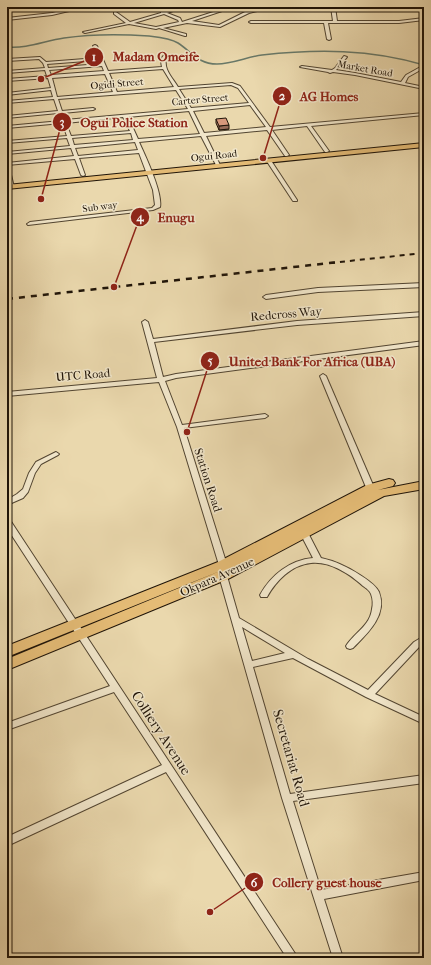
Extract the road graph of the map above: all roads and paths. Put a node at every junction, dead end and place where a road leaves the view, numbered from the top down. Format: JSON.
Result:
{"nodes":[{"id":1,"x":183,"y":7,"type":"edge"},
{"id":2,"x":228,"y":7,"type":"edge"},
{"id":3,"x":272,"y":7,"type":"edge"},
{"id":4,"x":333,"y":7,"type":"edge"},
{"id":5,"x":264,"y":8,"type":"junction"},
{"id":6,"x":68,"y":10,"type":"dead end"},
{"id":7,"x":162,"y":12,"type":"junction"},
{"id":8,"x":115,"y":13,"type":"dead end"},
{"id":9,"x":7,"y":19,"type":"edge"},
{"id":10,"x":424,"y":19,"type":"edge"},
{"id":11,"x":128,"y":22,"type":"junction"},
{"id":12,"x":181,"y":22,"type":"junction"},
{"id":13,"x":186,"y":22,"type":"junction"},
{"id":14,"x":251,"y":22,"type":"dead end"},
{"id":15,"x":272,"y":22,"type":"junction"},
{"id":16,"x":326,"y":22,"type":"junction"},
{"id":17,"x":335,"y":22,"type":"junction"},
{"id":18,"x":159,"y":27,"type":"junction"},
{"id":19,"x":85,"y":32,"type":"dead end"},
{"id":20,"x":185,"y":35,"type":"dead end"},
{"id":21,"x":329,"y":39,"type":"dead end"},
{"id":22,"x":95,"y":46,"type":"dead end"},
{"id":23,"x":165,"y":56,"type":"dead end"},
{"id":24,"x":345,"y":57,"type":"dead end"},
{"id":25,"x":99,"y":59,"type":"junction"},
{"id":26,"x":7,"y":60,"type":"edge"},
{"id":27,"x":45,"y":63,"type":"junction"},
{"id":28,"x":102,"y":65,"type":"junction"},
{"id":29,"x":424,"y":66,"type":"edge"},
{"id":30,"x":164,"y":68,"type":"junction"},
{"id":31,"x":47,"y":69,"type":"junction"},
{"id":32,"x":301,"y":69,"type":"dead end"},
{"id":33,"x":333,"y":71,"type":"junction"},
{"id":34,"x":7,"y":72,"type":"edge"},
{"id":35,"x":105,"y":72,"type":"junction"},
{"id":36,"x":49,"y":76,"type":"junction"},
{"id":37,"x":7,"y":80,"type":"edge"},
{"id":38,"x":402,"y":84,"type":"junction"},
{"id":39,"x":177,"y":88,"type":"junction"},
{"id":40,"x":424,"y":88,"type":"edge"},
{"id":41,"x":52,"y":89,"type":"junction"},
{"id":42,"x":115,"y":93,"type":"junction"},
{"id":43,"x":7,"y":94,"type":"edge"},
{"id":44,"x":56,"y":98,"type":"junction"},
{"id":45,"x":7,"y":102,"type":"edge"},
{"id":46,"x":252,"y":104,"type":"junction"},
{"id":47,"x":93,"y":109,"type":"dead end"},
{"id":48,"x":190,"y":110,"type":"junction"},
{"id":49,"x":60,"y":112,"type":"junction"},
{"id":50,"x":424,"y":114,"type":"edge"},
{"id":51,"x":125,"y":116,"type":"junction"},
{"id":52,"x":7,"y":118,"type":"edge"},
{"id":53,"x":64,"y":122,"type":"junction"},
{"id":54,"x":308,"y":124,"type":"junction"},
{"id":55,"x":7,"y":127,"type":"edge"},
{"id":56,"x":268,"y":128,"type":"junction"},
{"id":57,"x":132,"y":132,"type":"junction"},
{"id":58,"x":202,"y":135,"type":"junction"},
{"id":59,"x":69,"y":138,"type":"junction"},
{"id":60,"x":137,"y":141,"type":"junction"},
{"id":61,"x":7,"y":142,"type":"edge"},
{"id":62,"x":424,"y":144,"type":"edge"},
{"id":63,"x":72,"y":146,"type":"junction"},
{"id":64,"x":141,"y":151,"type":"junction"},
{"id":65,"x":327,"y":151,"type":"junction"},
{"id":66,"x":7,"y":153,"type":"edge"},
{"id":67,"x":287,"y":155,"type":"junction"},
{"id":68,"x":76,"y":156,"type":"junction"},
{"id":69,"x":268,"y":160,"type":"junction"},
{"id":70,"x":217,"y":163,"type":"junction"},
{"id":71,"x":7,"y":165,"type":"edge"},
{"id":72,"x":148,"y":171,"type":"junction"},
{"id":73,"x":83,"y":175,"type":"junction"},
{"id":74,"x":9,"y":185,"type":"edge"},
{"id":75,"x":295,"y":200,"type":"dead end"},
{"id":76,"x":30,"y":224,"type":"dead end"},
{"id":77,"x":424,"y":285,"type":"edge"},
{"id":78,"x":266,"y":297,"type":"dead end"},
{"id":79,"x":424,"y":314,"type":"edge"},
{"id":80,"x":145,"y":322,"type":"dead end"},
{"id":81,"x":150,"y":340,"type":"junction"},
{"id":82,"x":424,"y":343,"type":"edge"},
{"id":83,"x":323,"y":376,"type":"dead end"},
{"id":84,"x":161,"y":380,"type":"junction"},
{"id":85,"x":7,"y":394,"type":"edge"},
{"id":86,"x":265,"y":416,"type":"dead end"},
{"id":87,"x":180,"y":427,"type":"junction"},
{"id":88,"x":56,"y":454,"type":"dead end"},
{"id":89,"x":424,"y":477,"type":"edge"},
{"id":90,"x":424,"y":485,"type":"edge"},
{"id":91,"x":372,"y":492,"type":"junction"},
{"id":92,"x":7,"y":503,"type":"edge"},
{"id":93,"x":7,"y":522,"type":"edge"},
{"id":94,"x":304,"y":533,"type":"junction"},
{"id":95,"x":318,"y":560,"type":"junction"},
{"id":96,"x":223,"y":571,"type":"junction"},
{"id":97,"x":264,"y":595,"type":"dead end"},
{"id":98,"x":236,"y":620,"type":"junction"},
{"id":99,"x":78,"y":630,"type":"junction"},
{"id":100,"x":424,"y":639,"type":"edge"},
{"id":101,"x":350,"y":646,"type":"dead end"},
{"id":102,"x":7,"y":652,"type":"edge"},
{"id":103,"x":291,"y":655,"type":"junction"},
{"id":104,"x":248,"y":664,"type":"junction"},
{"id":105,"x":7,"y":665,"type":"edge"},
{"id":106,"x":115,"y":688,"type":"junction"},
{"id":107,"x":369,"y":695,"type":"junction"},
{"id":108,"x":424,"y":721,"type":"edge"},
{"id":109,"x":7,"y":726,"type":"edge"},
{"id":110,"x":167,"y":767,"type":"junction"},
{"id":111,"x":424,"y":779,"type":"edge"},
{"id":112,"x":287,"y":798,"type":"junction"},
{"id":113,"x":7,"y":842,"type":"edge"},
{"id":114,"x":424,"y":876,"type":"edge"},
{"id":115,"x":319,"y":894,"type":"junction"},
{"id":116,"x":293,"y":958,"type":"edge"},
{"id":117,"x":338,"y":958,"type":"edge"}],
"edges":[{"from":1,"to":7,"type":"street"},
{"from":2,"to":13,"type":"street"},
{"from":3,"to":5,"type":"street"},
{"from":4,"to":17,"type":"street"},
{"from":5,"to":13,"type":"street"},
{"from":5,"to":15,"type":"street"},
{"from":6,"to":9,"type":"street"},
{"from":7,"to":11,"type":"street"},
{"from":7,"to":12,"type":"street"},
{"from":8,"to":11,"type":"street"},
{"from":10,"to":17,"type":"street"},
{"from":11,"to":18,"type":"street"},
{"from":11,"to":19,"type":"street"},
{"from":12,"to":13,"type":"street"},
{"from":12,"to":18,"type":"street"},
{"from":14,"to":15,"type":"street"},
{"from":15,"to":16,"type":"street"},
{"from":16,"to":17,"type":"street"},
{"from":16,"to":21,"type":"street"},
{"from":18,"to":20,"type":"street"},
{"from":22,"to":25,"type":"street"},
{"from":23,"to":30,"type":"street"},
{"from":24,"to":33,"type":"street"},
{"from":25,"to":27,"type":"street"},
{"from":25,"to":28,"type":"street"},
{"from":26,"to":27,"type":"street"},
{"from":27,"to":31,"type":"street"},
{"from":28,"to":31,"type":"street"},
{"from":28,"to":35,"type":"street"},
{"from":29,"to":38,"type":"street"},
{"from":30,"to":35,"type":"street"},
{"from":30,"to":39,"type":"street"},
{"from":31,"to":34,"type":"street"},
{"from":31,"to":36,"type":"street"},
{"from":32,"to":33,"type":"street","name":"Market Road"},
{"from":33,"to":38,"type":"street","name":"Market Road"},
{"from":35,"to":36,"type":"street"},
{"from":35,"to":42,"type":"street"},
{"from":36,"to":37,"type":"street"},
{"from":36,"to":41,"type":"street"},
{"from":38,"to":40,"type":"street","name":"Market Road"},
{"from":39,"to":42,"type":"street","name":"Ogidi Street"},
{"from":39,"to":46,"type":"street","name":"Ogidi Street"},
{"from":39,"to":48,"type":"street"},
{"from":41,"to":43,"type":"street"},
{"from":41,"to":44,"type":"street"},
{"from":42,"to":44,"type":"street","name":"Ogidi Street"},
{"from":44,"to":45,"type":"street","name":"Ogidi Street"},
{"from":44,"to":49,"type":"street"},
{"from":46,"to":48,"type":"street","name":"Carter Street"},
{"from":46,"to":56,"type":"street"},
{"from":47,"to":49,"type":"street"},
{"from":48,"to":51,"type":"street","name":"Carter Street"},
{"from":48,"to":58,"type":"street"},
{"from":49,"to":52,"type":"street"},
{"from":49,"to":53,"type":"street"},
{"from":50,"to":54,"type":"street"},
{"from":51,"to":53,"type":"street","name":"Carter Street"},
{"from":51,"to":57,"type":"street"},
{"from":53,"to":55,"type":"street","name":"Carter Street"},
{"from":53,"to":59,"type":"street"},
{"from":54,"to":56,"type":"street"},
{"from":54,"to":65,"type":"street"},
{"from":56,"to":58,"type":"street"},
{"from":56,"to":67,"type":"street"},
{"from":57,"to":59,"type":"street"},
{"from":57,"to":60,"type":"street"},
{"from":58,"to":60,"type":"street"},
{"from":58,"to":70,"type":"street"},
{"from":59,"to":61,"type":"street"},
{"from":59,"to":63,"type":"street"},
{"from":60,"to":63,"type":"street"},
{"from":60,"to":64,"type":"street"},
{"from":62,"to":65,"type":"main road","name":"Ogui Road"},
{"from":62,"to":69,"type":"main road","name":"Ogui Road"},
{"from":63,"to":66,"type":"street"},
{"from":63,"to":68,"type":"street"},
{"from":64,"to":68,"type":"street"},
{"from":64,"to":72,"type":"street"},
{"from":65,"to":67,"type":"main road","name":"Ogui Road"},
{"from":67,"to":70,"type":"main road","name":"Ogui Road"},
{"from":68,"to":71,"type":"street"},
{"from":68,"to":73,"type":"street"},
{"from":69,"to":70,"type":"main road","name":"Ogui Road"},
{"from":69,"to":75,"type":"street"},
{"from":70,"to":72,"type":"main road","name":"Ogui Road"},
{"from":71,"to":74,"type":"street"},
{"from":72,"to":73,"type":"main road","name":"Ogui Road"},
{"from":72,"to":74,"type":"main road","name":"Ogui Road"},
{"from":72,"to":76,"type":"street","name":"Sub way"},
{"from":73,"to":74,"type":"main road","name":"Ogui Road"},
{"from":77,"to":78,"type":"street"},
{"from":79,"to":81,"type":"street","name":"Redcross Way"},
{"from":80,"to":81,"type":"street","name":"Station Road"},
{"from":81,"to":84,"type":"street","name":"Station Road"},
{"from":82,"to":84,"type":"street","name":"UTC Road"},
{"from":83,"to":91,"type":"street"},
{"from":84,"to":85,"type":"street","name":"UTC Road"},
{"from":84,"to":87,"type":"street","name":"Station Road"},
{"from":86,"to":87,"type":"street"},
{"from":87,"to":96,"type":"street","name":"Station Road"},
{"from":88,"to":92,"type":"street"},
{"from":89,"to":91,"type":"main road","name":"Okpara Avenue"},
{"from":90,"to":91,"type":"main road","name":"Okpara Avenue"},
{"from":91,"to":94,"type":"main road","name":"Okpara Avenue"},
{"from":91,"to":96,"type":"main road","name":"Okpara Avenue"},
{"from":93,"to":99,"type":"street","name":"Colliery Avenue"},
{"from":94,"to":95,"type":"street"},
{"from":94,"to":96,"type":"main road","name":"Okpara Avenue"},
{"from":95,"to":97,"type":"street"},
{"from":95,"to":101,"type":"street"},
{"from":96,"to":98,"type":"street","name":"Secretariat Road"},
{"from":96,"to":99,"type":"main road","name":"Okpara Avenue"},
{"from":98,"to":103,"type":"street"},
{"from":98,"to":104,"type":"street","name":"Secretariat Road"},
{"from":99,"to":102,"type":"main road","name":"Okpara Avenue"},
{"from":99,"to":105,"type":"main road","name":"Okpara Avenue"},
{"from":99,"to":106,"type":"street","name":"Colliery Avenue"},
{"from":100,"to":107,"type":"street"},
{"from":103,"to":104,"type":"street"},
{"from":103,"to":107,"type":"street"},
{"from":104,"to":112,"type":"street","name":"Secretariat Road"},
{"from":106,"to":109,"type":"street"},
{"from":106,"to":110,"type":"street","name":"Colliery Avenue"},
{"from":107,"to":108,"type":"street"},
{"from":110,"to":113,"type":"street"},
{"from":110,"to":116,"type":"street","name":"Colliery Avenue"},
{"from":111,"to":112,"type":"street"},
{"from":112,"to":115,"type":"street","name":"Secretariat Road"},
{"from":114,"to":115,"type":"street"},
{"from":115,"to":117,"type":"street","name":"Secretariat Road"}]}
